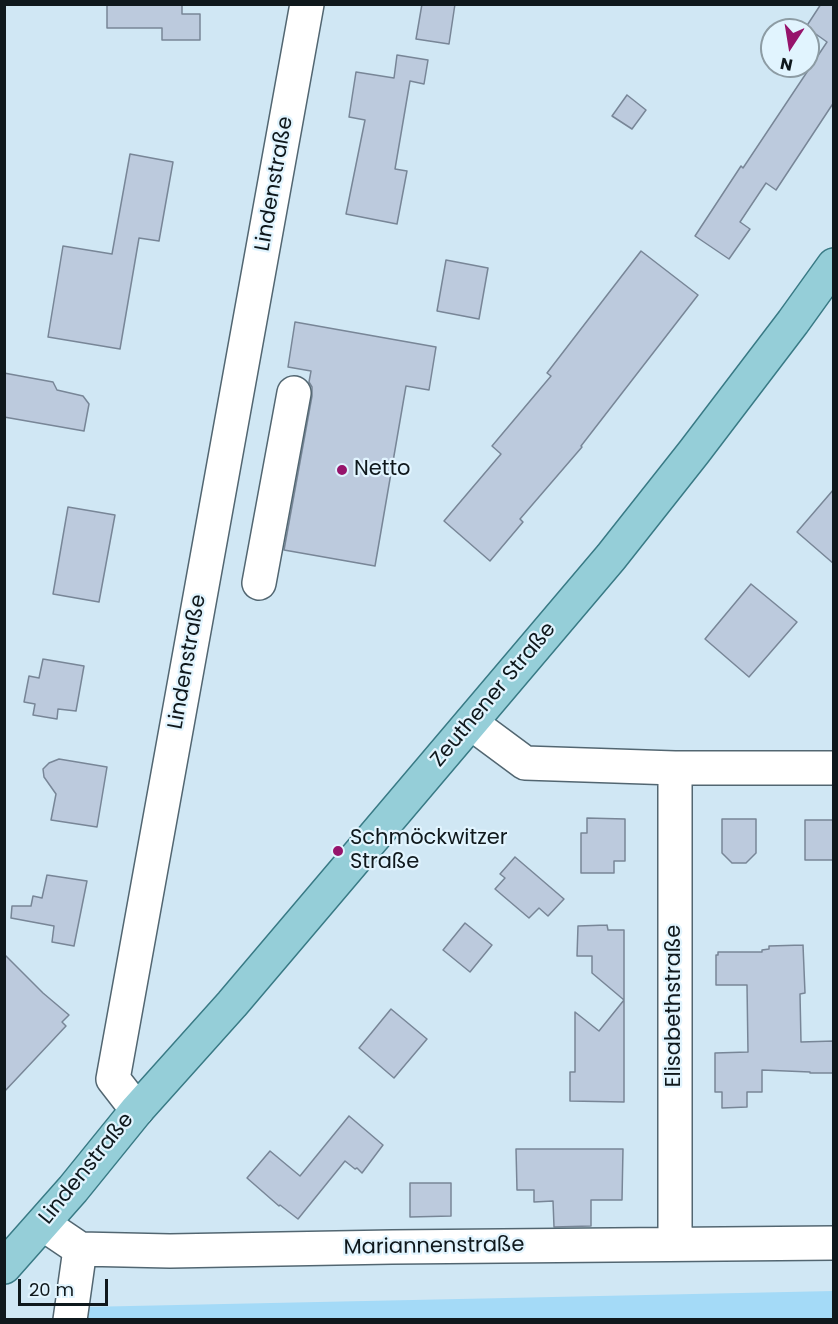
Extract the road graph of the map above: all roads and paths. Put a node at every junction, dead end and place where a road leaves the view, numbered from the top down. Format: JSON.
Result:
{"nodes":[{"id":1,"x":307,"y":4,"type":"edge"},
{"id":2,"x":834,"y":266,"type":"edge"},
{"id":3,"x":294,"y":393,"type":"dead end"},
{"id":4,"x":259,"y":583,"type":"dead end"},
{"id":5,"x":471,"y":723,"type":"junction"},
{"id":6,"x":675,"y":768,"type":"junction"},
{"id":7,"x":834,"y":768,"type":"edge"},
{"id":8,"x":137,"y":1110,"type":"junction"},
{"id":9,"x":43,"y":1224,"type":"junction"},
{"id":10,"x":834,"y":1243,"type":"edge"},
{"id":11,"x":675,"y":1244,"type":"junction"},
{"id":12,"x":80,"y":1249,"type":"junction"},
{"id":13,"x":4,"y":1267,"type":"edge"},
{"id":14,"x":70,"y":1320,"type":"edge"}],
"edges":[{"from":1,"to":8,"type":"street","name":"Lindenstraße"},
{"from":2,"to":5,"type":"main road","name":"Zeuthener Straße"},
{"from":3,"to":4,"type":"street"},
{"from":5,"to":6,"type":"street"},
{"from":5,"to":8,"type":"main road","name":"Zeuthener Straße"},
{"from":6,"to":7,"type":"street"},
{"from":6,"to":11,"type":"street","name":"Elisabethstraße"},
{"from":8,"to":9,"type":"main road","name":"Lindenstraße"},
{"from":9,"to":12,"type":"street"},
{"from":9,"to":13,"type":"main road","name":"Lindenstraße"},
{"from":10,"to":11,"type":"street","name":"Mariannenstraße"},
{"from":11,"to":12,"type":"street","name":"Mariannenstraße"},
{"from":12,"to":14,"type":"street"}]}
